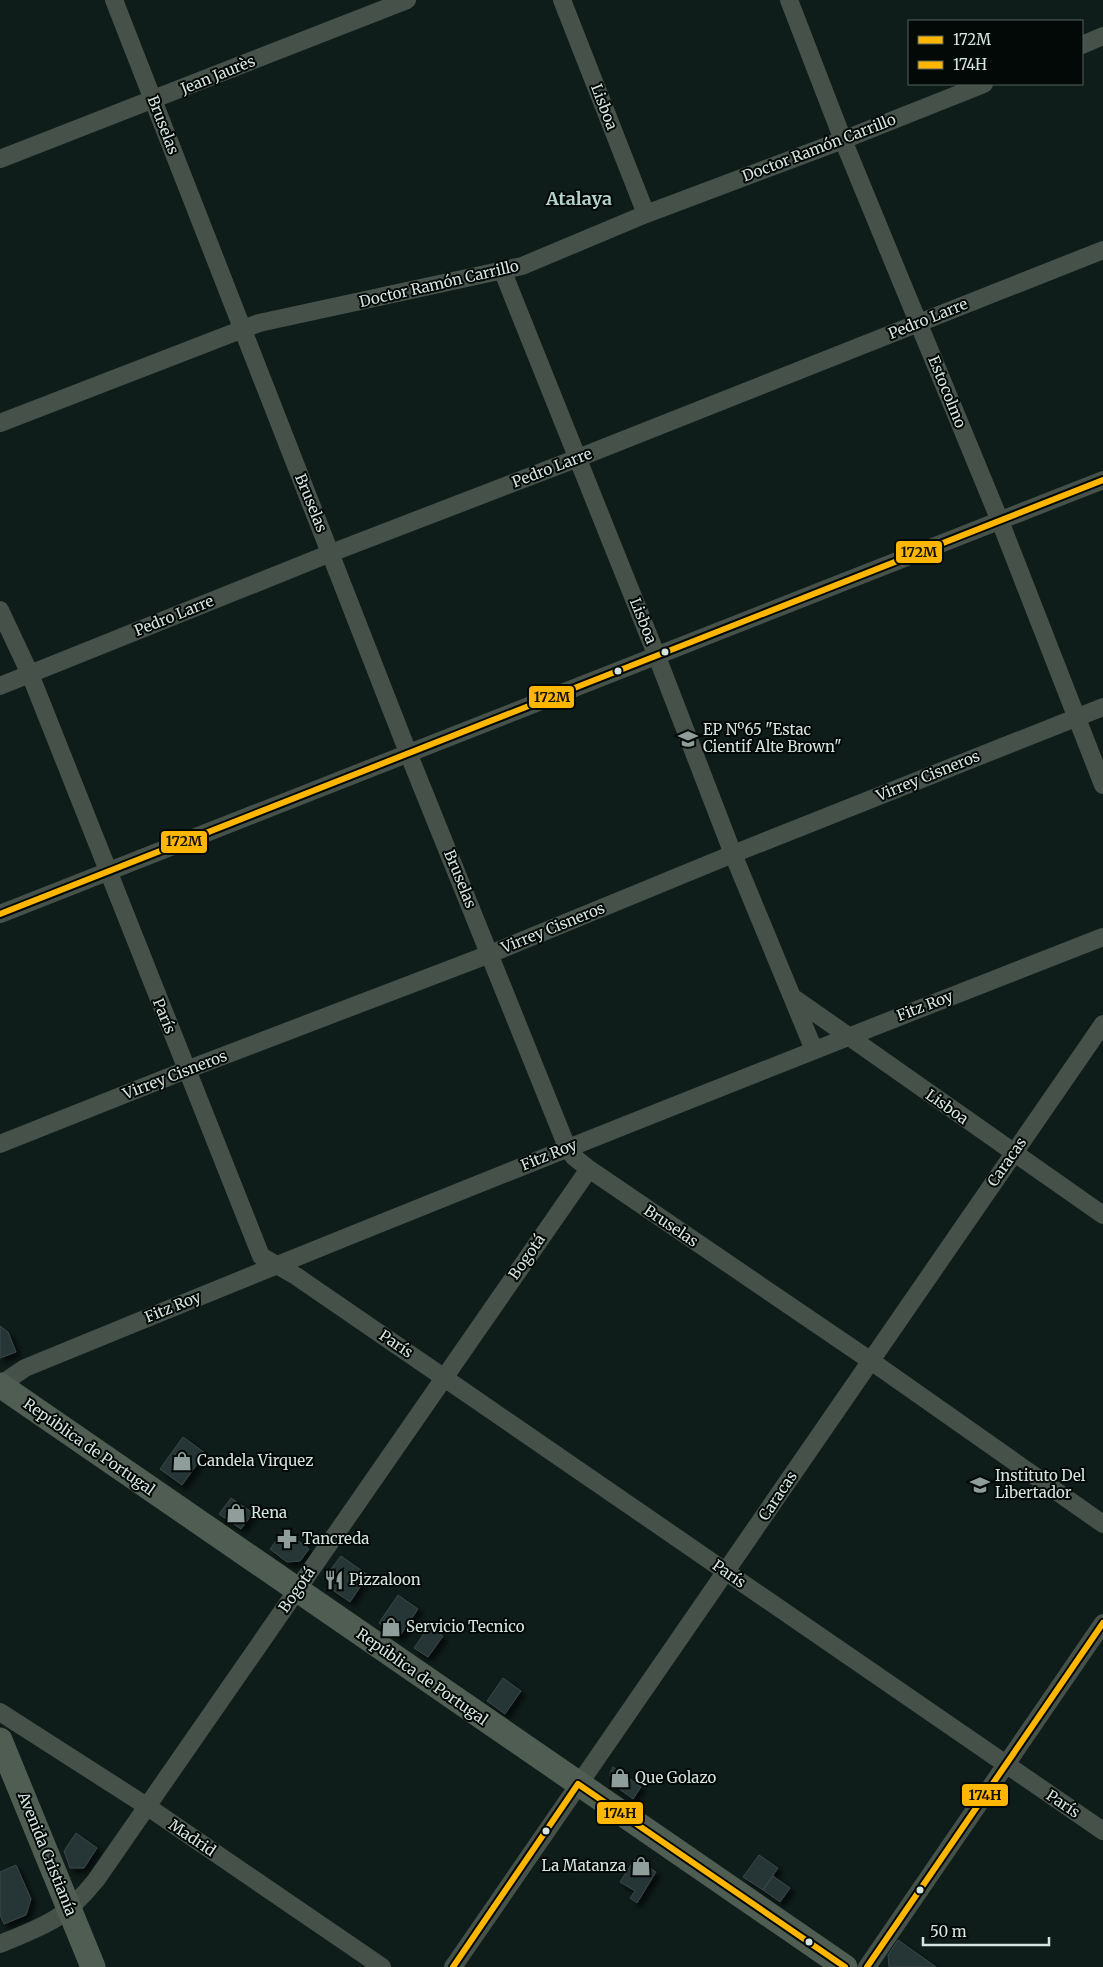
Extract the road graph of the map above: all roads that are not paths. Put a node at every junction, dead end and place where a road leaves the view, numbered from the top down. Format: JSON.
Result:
{"nodes":[{"id":1,"x":114,"y":0,"type":"edge"},
{"id":2,"x":407,"y":0,"type":"edge"},
{"id":3,"x":562,"y":0,"type":"edge"},
{"id":4,"x":789,"y":0,"type":"edge"},
{"id":5,"x":1103,"y":36,"type":"edge"},
{"id":6,"x":1083,"y":45,"type":"edge"},
{"id":7,"x":981,"y":85,"type":"edge"},
{"id":8,"x":154,"y":100,"type":"junction"},
{"id":9,"x":843,"y":140,"type":"junction"},
{"id":10,"x":0,"y":159,"type":"edge"},
{"id":11,"x":646,"y":214,"type":"junction"},
{"id":12,"x":1103,"y":250,"type":"edge"},
{"id":13,"x":504,"y":272,"type":"junction"},
{"id":14,"x":919,"y":323,"type":"junction"},
{"id":15,"x":242,"y":329,"type":"junction"},
{"id":16,"x":0,"y":424,"type":"edge"},
{"id":17,"x":578,"y":458,"type":"junction"},
{"id":18,"x":1103,"y":480,"type":"edge"},
{"id":19,"x":1000,"y":521,"type":"junction"},
{"id":20,"x":331,"y":553,"type":"junction"},
{"id":21,"x":0,"y":610,"type":"edge"},
{"id":22,"x":656,"y":654,"type":"junction"},
{"id":23,"x":30,"y":674,"type":"junction"},
{"id":24,"x":0,"y":686,"type":"edge"},
{"id":25,"x":1103,"y":707,"type":"edge"},
{"id":26,"x":1076,"y":717,"type":"junction"},
{"id":27,"x":409,"y":754,"type":"junction"},
{"id":28,"x":1103,"y":785,"type":"edge"},
{"id":29,"x":733,"y":854,"type":"junction"},
{"id":30,"x":107,"y":872,"type":"junction"},
{"id":31,"x":0,"y":914,"type":"edge"},
{"id":32,"x":1103,"y":937,"type":"edge"},
{"id":33,"x":490,"y":954,"type":"junction"},
{"id":34,"x":793,"y":998,"type":"junction"},
{"id":35,"x":1103,"y":1024,"type":"edge"},
{"id":36,"x":847,"y":1037,"type":"junction"},
{"id":37,"x":814,"y":1050,"type":"junction"},
{"id":38,"x":186,"y":1070,"type":"junction"},
{"id":39,"x":0,"y":1144,"type":"edge"},
{"id":40,"x":567,"y":1147,"type":"junction"},
{"id":41,"x":1013,"y":1153,"type":"junction"},
{"id":42,"x":588,"y":1169,"type":"junction"},
{"id":43,"x":1103,"y":1215,"type":"edge"},
{"id":44,"x":276,"y":1265,"type":"junction"},
{"id":45,"x":871,"y":1361,"type":"junction"},
{"id":46,"x":444,"y":1376,"type":"junction"},
{"id":47,"x":0,"y":1385,"type":"edge"},
{"id":48,"x":1103,"y":1524,"type":"edge"},
{"id":49,"x":726,"y":1572,"type":"junction"},
{"id":50,"x":296,"y":1590,"type":"junction"},
{"id":51,"x":1103,"y":1623,"type":"edge"},
{"id":52,"x":0,"y":1712,"type":"edge"},
{"id":53,"x":0,"y":1740,"type":"edge"},
{"id":54,"x":1006,"y":1764,"type":"junction"},
{"id":55,"x":578,"y":1784,"type":"junction"},
{"id":56,"x":148,"y":1807,"type":"junction"},
{"id":57,"x":1103,"y":1831,"type":"edge"},
{"id":58,"x":70,"y":1909,"type":"junction"},
{"id":59,"x":0,"y":1944,"type":"edge"},
{"id":60,"x":93,"y":1967,"type":"edge"},
{"id":61,"x":382,"y":1967,"type":"edge"},
{"id":62,"x":453,"y":1967,"type":"edge"},
{"id":63,"x":845,"y":1967,"type":"edge"},
{"id":64,"x":868,"y":1967,"type":"edge"}],
"edges":[{"from":1,"to":8,"type":"street","name":"Bruselas"},
{"from":2,"to":8,"type":"street","name":"Jean Jaurès"},
{"from":3,"to":11,"type":"street","name":"Lisboa"},
{"from":4,"to":9,"type":"street","name":"Estocolmo"},
{"from":5,"to":6,"type":"street"},
{"from":7,"to":9,"type":"street","name":"Doctor Ramón Carrillo"},
{"from":8,"to":10,"type":"street","name":"Jean Jaurès"},
{"from":8,"to":15,"type":"street","name":"Bruselas"},
{"from":9,"to":11,"type":"street","name":"Doctor Ramón Carrillo"},
{"from":9,"to":14,"type":"street","name":"Estocolmo"},
{"from":11,"to":13,"type":"street","name":"Doctor Ramón Carrillo"},
{"from":12,"to":14,"type":"street","name":"Pedro Larre"},
{"from":13,"to":15,"type":"street","name":"Doctor Ramón Carrillo"},
{"from":13,"to":17,"type":"street","name":"Lisboa"},
{"from":14,"to":17,"type":"street","name":"Pedro Larre"},
{"from":14,"to":19,"type":"street","name":"Estocolmo"},
{"from":15,"to":16,"type":"street","name":"Doctor Ramón Carrillo"},
{"from":15,"to":20,"type":"street","name":"Bruselas"},
{"from":17,"to":20,"type":"street","name":"Pedro Larre"},
{"from":17,"to":22,"type":"street","name":"Lisboa"},
{"from":18,"to":19,"type":"street"},
{"from":19,"to":22,"type":"street"},
{"from":19,"to":26,"type":"street","name":"Estocolmo"},
{"from":20,"to":23,"type":"street","name":"Pedro Larre"},
{"from":20,"to":27,"type":"street","name":"Bruselas"},
{"from":21,"to":23,"type":"street","name":"París"},
{"from":22,"to":27,"type":"street"},
{"from":22,"to":29,"type":"street","name":"Lisboa"},
{"from":23,"to":24,"type":"street","name":"Pedro Larre"},
{"from":23,"to":30,"type":"street","name":"París"},
{"from":25,"to":26,"type":"street","name":"Virrey Cisneros"},
{"from":26,"to":28,"type":"street","name":"Estocolmo"},
{"from":26,"to":29,"type":"street","name":"Virrey Cisneros"},
{"from":27,"to":30,"type":"street"},
{"from":27,"to":33,"type":"street","name":"Bruselas"},
{"from":29,"to":33,"type":"street","name":"Virrey Cisneros"},
{"from":29,"to":34,"type":"street","name":"Lisboa"},
{"from":30,"to":31,"type":"street"},
{"from":30,"to":38,"type":"street","name":"París"},
{"from":32,"to":36,"type":"street","name":"Fitz Roy"},
{"from":33,"to":38,"type":"street","name":"Virrey Cisneros"},
{"from":33,"to":40,"type":"street","name":"Bruselas"},
{"from":34,"to":36,"type":"street","name":"Lisboa"},
{"from":34,"to":37,"type":"street","name":"Lisboa"},
{"from":35,"to":41,"type":"street","name":"Caracas"},
{"from":36,"to":37,"type":"street","name":"Fitz Roy"},
{"from":36,"to":41,"type":"street","name":"Lisboa"},
{"from":37,"to":40,"type":"street","name":"Fitz Roy"},
{"from":38,"to":39,"type":"street","name":"Virrey Cisneros"},
{"from":38,"to":44,"type":"street","name":"París"},
{"from":40,"to":42,"type":"street","name":"Bruselas"},
{"from":40,"to":44,"type":"street","name":"Fitz Roy"},
{"from":41,"to":43,"type":"street","name":"Lisboa"},
{"from":41,"to":45,"type":"street","name":"Caracas"},
{"from":42,"to":45,"type":"street","name":"Bruselas"},
{"from":42,"to":46,"type":"street","name":"Bogotá"},
{"from":44,"to":46,"type":"street","name":"París"},
{"from":44,"to":47,"type":"street","name":"Fitz Roy"},
{"from":45,"to":48,"type":"street","name":"Bruselas"},
{"from":45,"to":49,"type":"street","name":"Caracas"},
{"from":46,"to":49,"type":"street","name":"París"},
{"from":46,"to":50,"type":"street","name":"Bogotá"},
{"from":47,"to":50,"type":"main road","name":"República de Portugal"},
{"from":49,"to":54,"type":"street","name":"París"},
{"from":49,"to":55,"type":"street","name":"Caracas"},
{"from":50,"to":55,"type":"main road","name":"República de Portugal"},
{"from":50,"to":56,"type":"street","name":"Bogotá"},
{"from":51,"to":54,"type":"street"},
{"from":52,"to":56,"type":"street","name":"Madrid"},
{"from":53,"to":58,"type":"main road","name":"Avenida Cristianía"},
{"from":54,"to":57,"type":"street","name":"París"},
{"from":54,"to":64,"type":"street"},
{"from":55,"to":62,"type":"street","name":"Caracas"},
{"from":55,"to":63,"type":"main road","name":"República de Portugal"},
{"from":56,"to":58,"type":"street","name":"Bogotá"},
{"from":56,"to":61,"type":"street","name":"Madrid"},
{"from":58,"to":59,"type":"street","name":"Bogotá"},
{"from":58,"to":60,"type":"main road","name":"Avenida Cristianía"}]}
